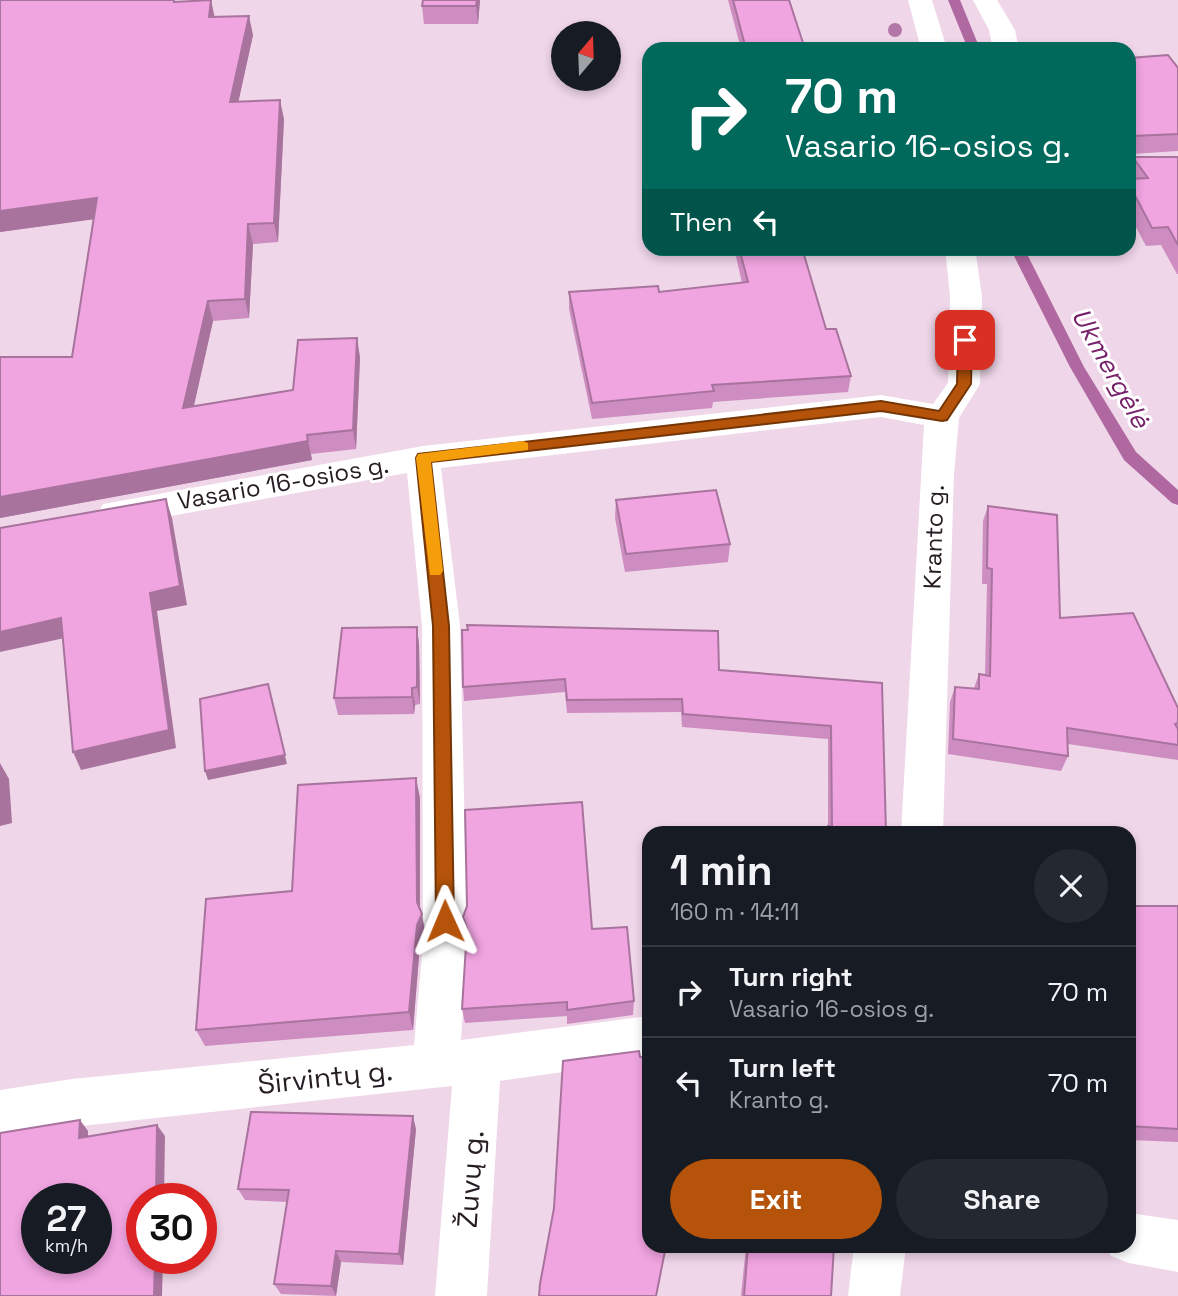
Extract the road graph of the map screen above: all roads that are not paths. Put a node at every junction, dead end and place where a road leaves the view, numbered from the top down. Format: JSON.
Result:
{"nodes":[{"id":1,"x":920,"y":0,"type":"edge"},
{"id":2,"x":985,"y":0,"type":"edge"},
{"id":3,"x":932,"y":42,"type":"edge"},
{"id":4,"x":1005,"y":42,"type":"edge"},
{"id":5,"x":961,"y":256,"type":"edge"},
{"id":6,"x":942,"y":417,"type":"junction"},
{"id":7,"x":423,"y":458,"type":"junction"},
{"id":8,"x":82,"y":519,"type":"edge"},
{"id":9,"x":922,"y":826,"type":"edge"},
{"id":10,"x":642,"y":1039,"type":"edge"},
{"id":11,"x":457,"y":1063,"type":"junction"},
{"id":12,"x":0,"y":1115,"type":"edge"},
{"id":13,"x":1136,"y":1239,"type":"edge"},
{"id":14,"x":1178,"y":1246,"type":"edge"},
{"id":15,"x":879,"y":1253,"type":"edge"},
{"id":16,"x":461,"y":1296,"type":"edge"},
{"id":17,"x":874,"y":1296,"type":"edge"}],
"edges":[{"from":1,"to":3,"type":"street"},
{"from":2,"to":4,"type":"street"},
{"from":5,"to":6,"type":"street","name":"Kranto g."},
{"from":6,"to":7,"type":"street","name":"Vasario 16-osios g."},
{"from":6,"to":9,"type":"street","name":"Kranto g."},
{"from":7,"to":8,"type":"street","name":"Vasario 16-osios g."},
{"from":7,"to":11,"type":"street","name":"Žuvų g."},
{"from":10,"to":11,"type":"street","name":"Širvintų g."},
{"from":11,"to":12,"type":"street","name":"Širvintų g."},
{"from":11,"to":16,"type":"street","name":"Žuvų g."},
{"from":13,"to":14,"type":"street"},
{"from":15,"to":17,"type":"street"}]}
